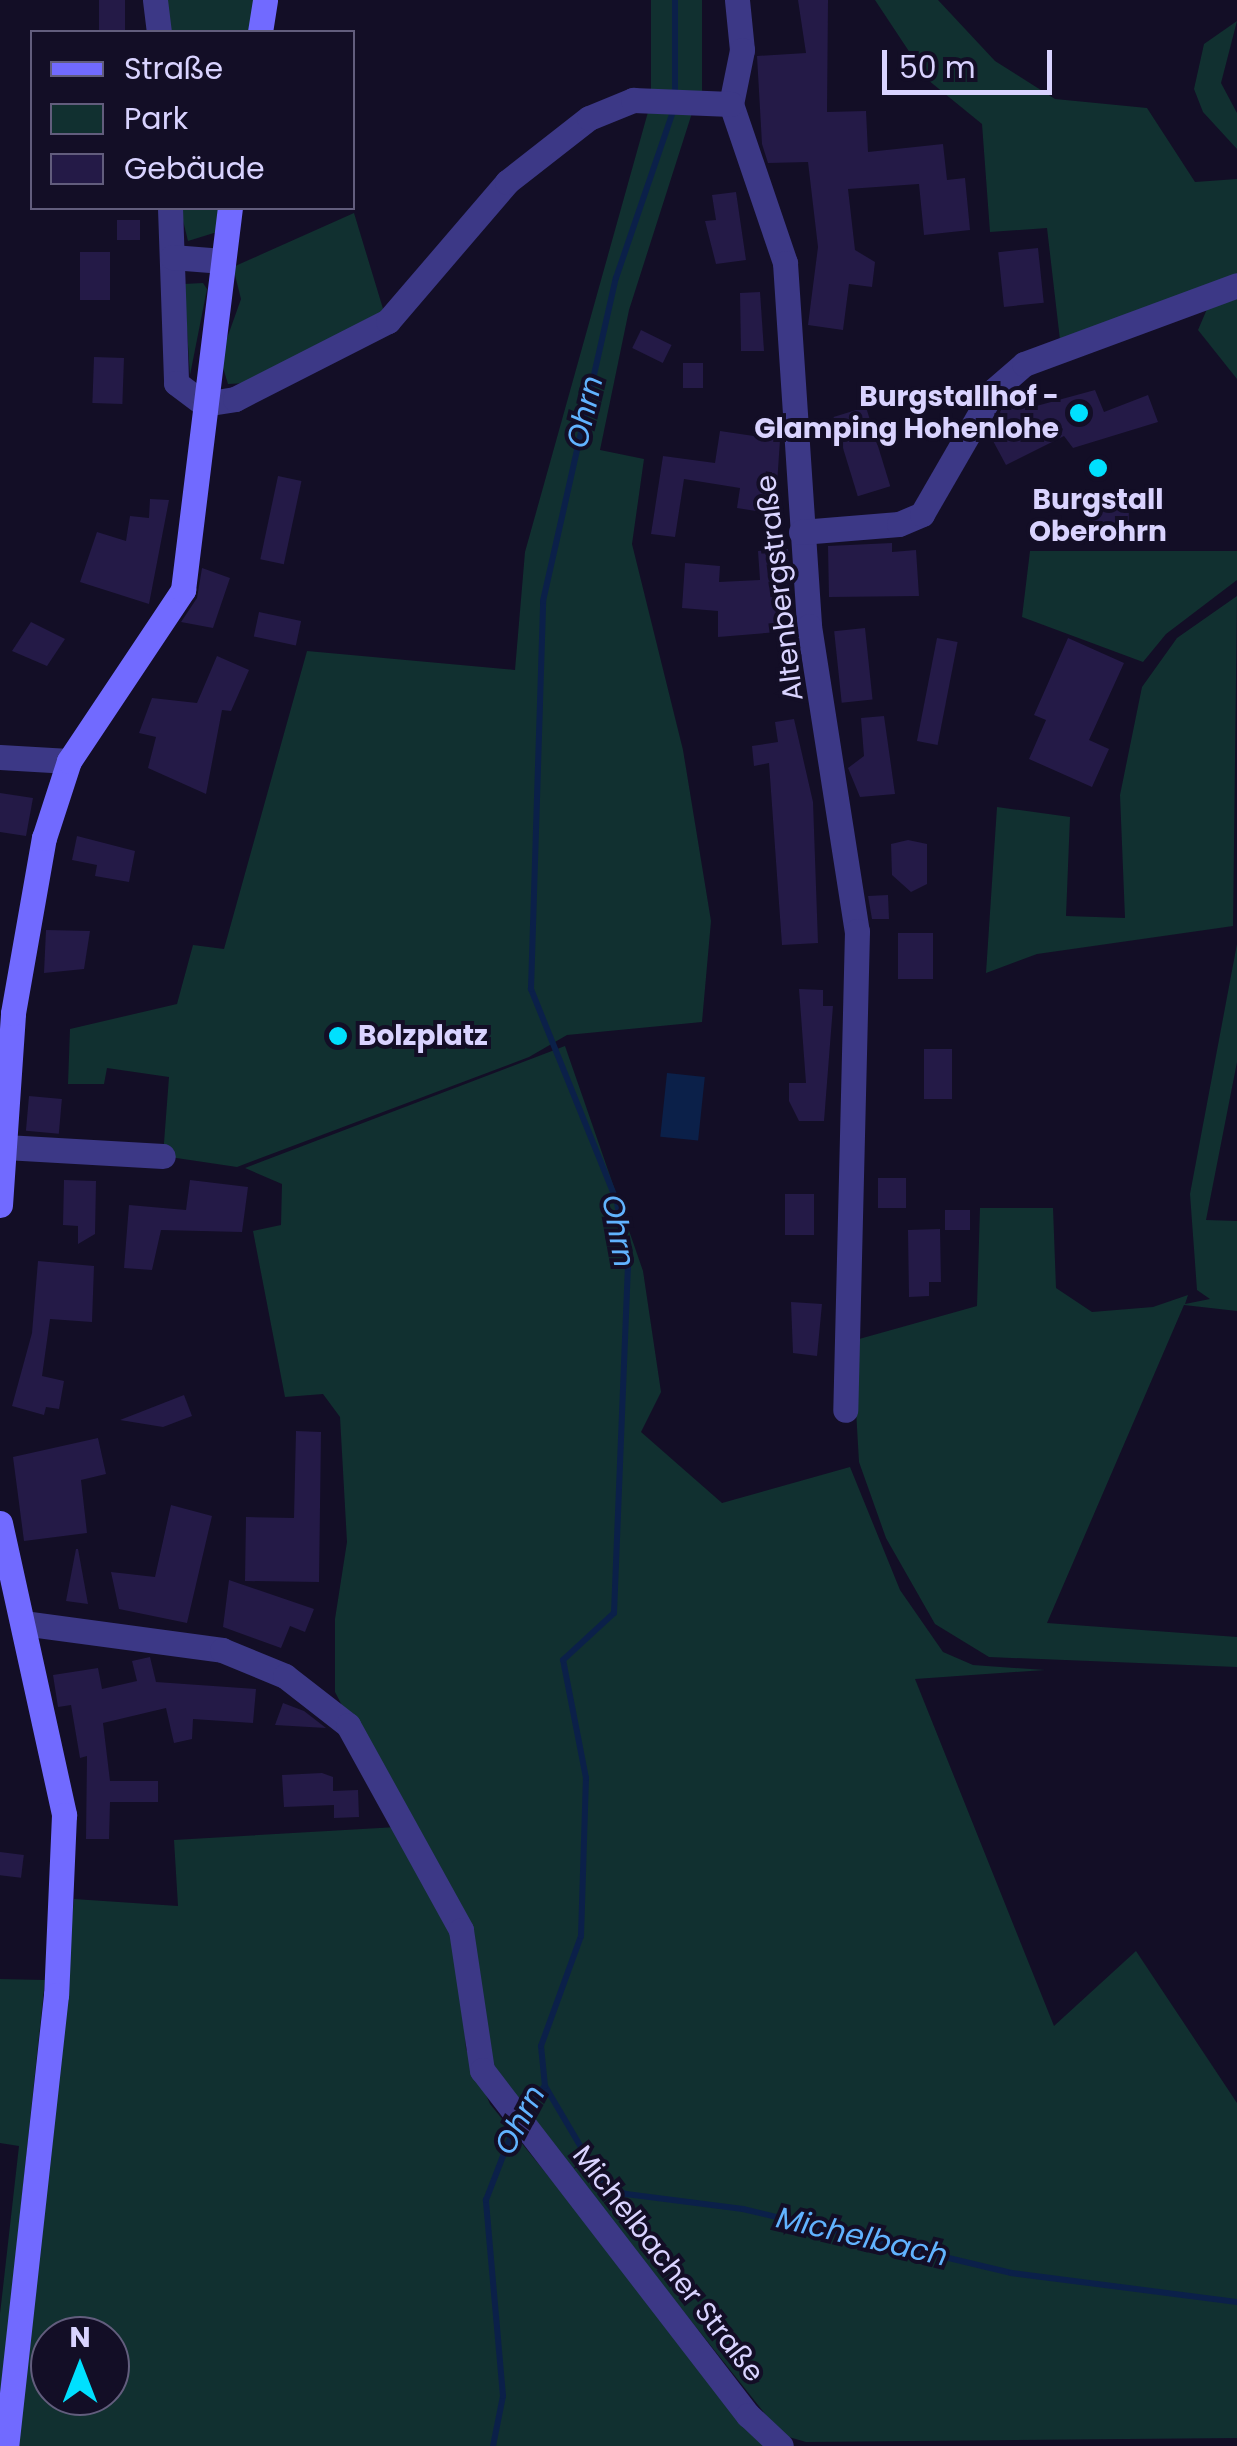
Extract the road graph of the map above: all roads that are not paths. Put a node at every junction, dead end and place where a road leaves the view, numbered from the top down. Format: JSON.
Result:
{"nodes":[{"id":1,"x":155,"y":0,"type":"edge"},
{"id":2,"x":265,"y":0,"type":"edge"},
{"id":3,"x":737,"y":0,"type":"edge"},
{"id":4,"x":160,"y":30,"type":"edge"},
{"id":5,"x":260,"y":30,"type":"edge"},
{"id":6,"x":731,"y":104,"type":"junction"},
{"id":7,"x":170,"y":210,"type":"edge"},
{"id":8,"x":230,"y":210,"type":"edge"},
{"id":9,"x":172,"y":257,"type":"junction"},
{"id":10,"x":223,"y":261,"type":"junction"},
{"id":11,"x":1237,"y":285,"type":"edge"},
{"id":12,"x":204,"y":404,"type":"junction"},
{"id":13,"x":801,"y":532,"type":"junction"},
{"id":14,"x":0,"y":757,"type":"edge"},
{"id":15,"x":69,"y":761,"type":"junction"},
{"id":16,"x":5,"y":1147,"type":"junction"},
{"id":17,"x":162,"y":1156,"type":"dead end"},
{"id":18,"x":0,"y":1204,"type":"edge"},
{"id":19,"x":846,"y":1410,"type":"dead end"},
{"id":20,"x":0,"y":1522,"type":"edge"},
{"id":21,"x":3,"y":1552,"type":"edge"},
{"id":22,"x":23,"y":1623,"type":"junction"},
{"id":23,"x":6,"y":2446,"type":"edge"},
{"id":24,"x":780,"y":2446,"type":"edge"}],
"edges":[{"from":1,"to":4,"type":"street"},
{"from":2,"to":5,"type":"main road"},
{"from":3,"to":6,"type":"street"},
{"from":6,"to":12,"type":"street"},
{"from":6,"to":13,"type":"street","name":"Altenbergstraße"},
{"from":7,"to":9,"type":"street"},
{"from":8,"to":10,"type":"main road"},
{"from":9,"to":10,"type":"street"},
{"from":9,"to":12,"type":"street"},
{"from":10,"to":12,"type":"main road"},
{"from":11,"to":13,"type":"street"},
{"from":12,"to":15,"type":"main road"},
{"from":13,"to":19,"type":"street","name":"Altenbergstraße"},
{"from":14,"to":15,"type":"street"},
{"from":15,"to":16,"type":"main road"},
{"from":16,"to":17,"type":"street"},
{"from":16,"to":18,"type":"main road"},
{"from":20,"to":21,"type":"main road"},
{"from":21,"to":22,"type":"main road"},
{"from":22,"to":23,"type":"main road"},
{"from":22,"to":24,"type":"street","name":"Michelbacher Straße"}]}
